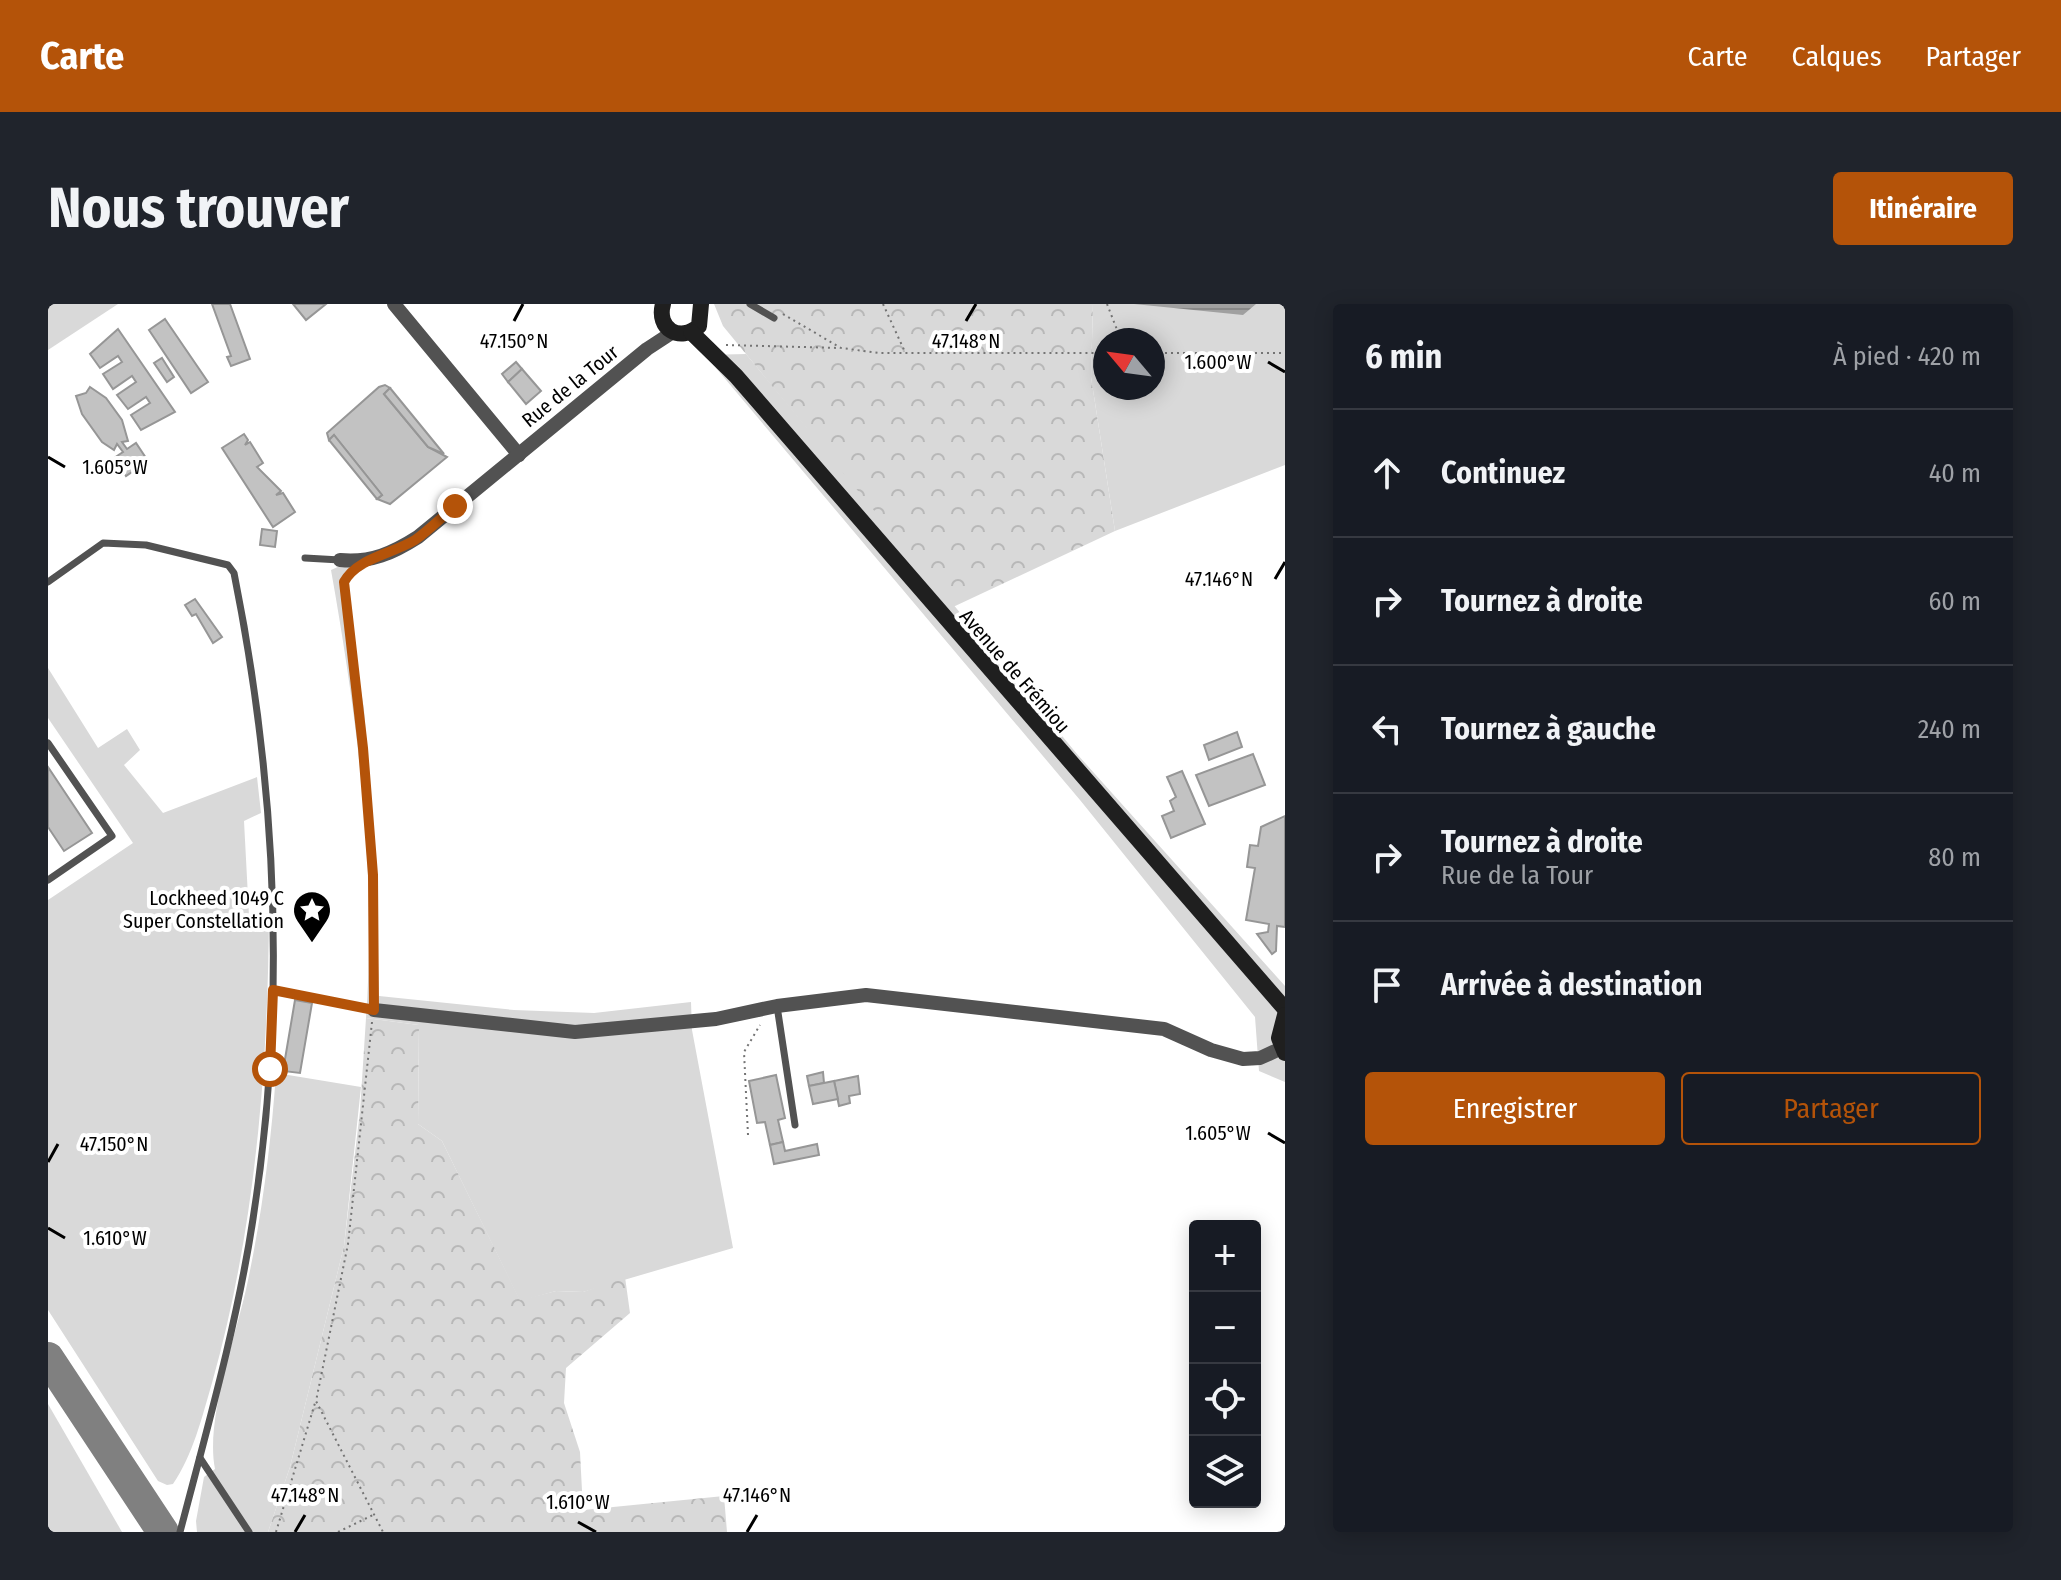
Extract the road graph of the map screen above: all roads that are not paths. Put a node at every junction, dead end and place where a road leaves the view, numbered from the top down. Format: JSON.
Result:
{"nodes":[{"id":1,"x":394,"y":304,"type":"edge"},
{"id":2,"x":701,"y":304,"type":"edge"},
{"id":3,"x":750,"y":304,"type":"edge"},
{"id":4,"x":774,"y":318,"type":"road end"},
{"id":5,"x":666,"y":319,"type":"edge"},
{"id":6,"x":695,"y":329,"type":"junction"},
{"id":7,"x":519,"y":455,"type":"junction"},
{"id":8,"x":305,"y":558,"type":"dead end"},
{"id":9,"x":340,"y":560,"type":"joint"},
{"id":10,"x":48,"y":582,"type":"edge"},
{"id":11,"x":48,"y":743,"type":"edge"},
{"id":12,"x":48,"y":880,"type":"edge"},
{"id":13,"x":273,"y":990,"type":"junction"},
{"id":14,"x":777,"y":1006,"type":"junction"},
{"id":15,"x":374,"y":1010,"type":"joint"},
{"id":16,"x":1285,"y":1012,"type":"edge"},
{"id":17,"x":1283,"y":1050,"type":"edge"},
{"id":18,"x":795,"y":1125,"type":"dead end"},
{"id":19,"x":200,"y":1458,"type":"junction"},
{"id":20,"x":180,"y":1532,"type":"edge"},
{"id":21,"x":249,"y":1532,"type":"edge"}],
"edges":[{"from":1,"to":7,"type":"street","name":"Rue de la Tour"},
{"from":2,"to":6,"type":"main road"},
{"from":3,"to":4,"type":"lane"},
{"from":5,"to":6,"type":"main road"},
{"from":5,"to":7,"type":"street","name":"Rue de la Tour"},
{"from":6,"to":16,"type":"main road","name":"Avenue de Frémiou"},
{"from":7,"to":9,"type":"street","name":"Rue de la Tour"},
{"from":8,"to":9,"type":"lane","name":"Rue de la Tour"},
{"from":10,"to":13,"type":"lane"},
{"from":11,"to":12,"type":"lane"},
{"from":13,"to":15,"type":"lane"},
{"from":13,"to":19,"type":"lane"},
{"from":14,"to":15,"type":"street"},
{"from":14,"to":17,"type":"street"},
{"from":14,"to":18,"type":"lane"},
{"from":16,"to":17,"type":"main road"},
{"from":19,"to":20,"type":"lane"},
{"from":19,"to":21,"type":"lane"}]}
